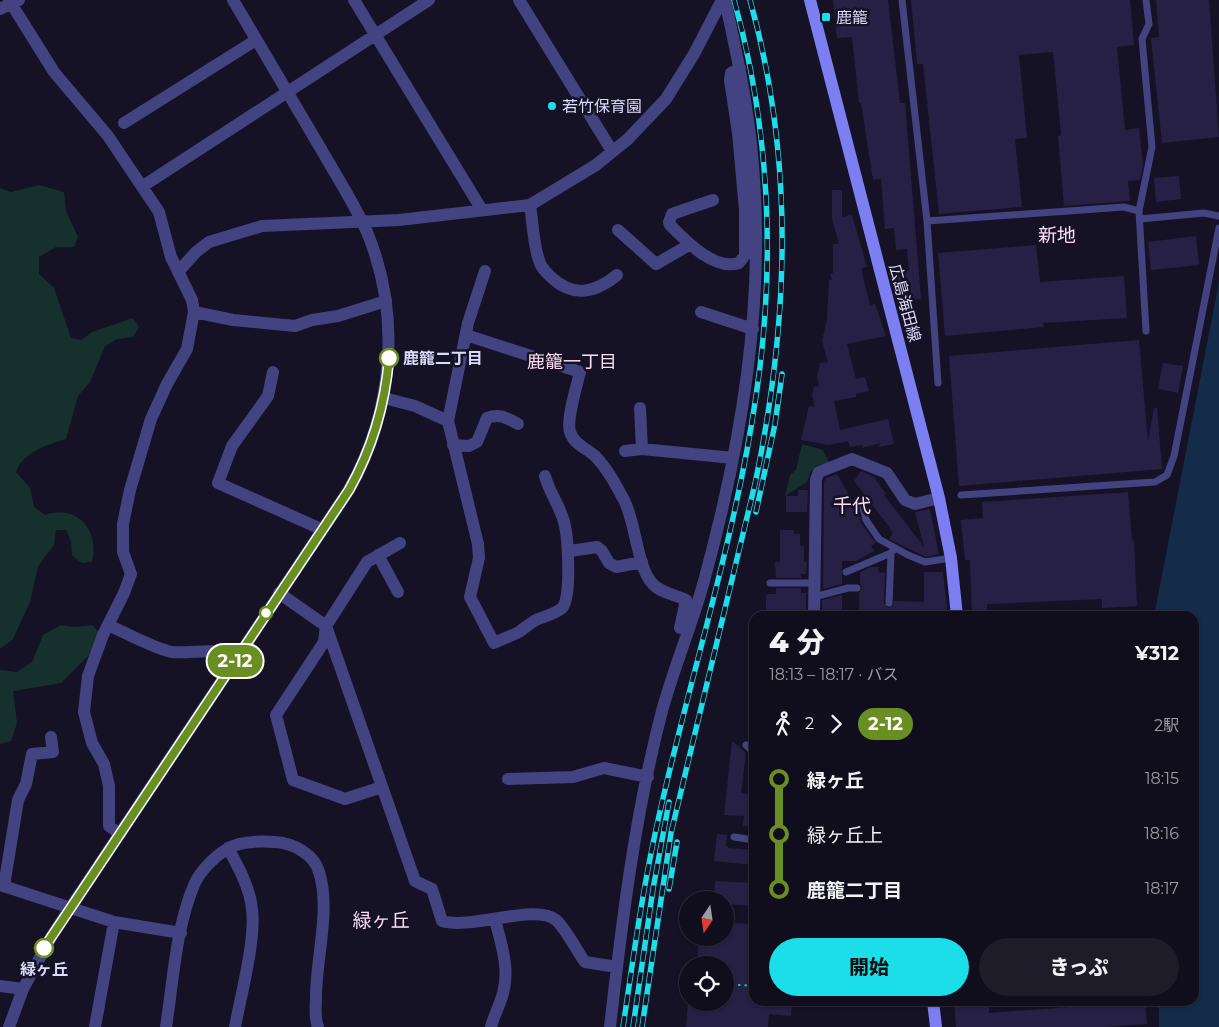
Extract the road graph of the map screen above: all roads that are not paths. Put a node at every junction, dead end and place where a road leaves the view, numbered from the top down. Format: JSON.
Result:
{"nodes":[{"id":1,"x":232,"y":0,"type":"edge"},
{"id":2,"x":354,"y":0,"type":"edge"},
{"id":3,"x":429,"y":0,"type":"edge"},
{"id":4,"x":519,"y":0,"type":"edge"},
{"id":5,"x":724,"y":0,"type":"edge"},
{"id":6,"x":810,"y":0,"type":"edge"},
{"id":7,"x":902,"y":0,"type":"edge"},
{"id":8,"x":1146,"y":0,"type":"edge"},
{"id":9,"x":10,"y":3,"type":"edge"},
{"id":10,"x":375,"y":34,"type":"junction"},
{"id":11,"x":256,"y":40,"type":"junction"},
{"id":12,"x":740,"y":68,"type":"junction"},
{"id":13,"x":287,"y":91,"type":"junction"},
{"id":14,"x":124,"y":123,"type":"dead end"},
{"id":15,"x":612,"y":152,"type":"junction"},
{"id":16,"x":143,"y":186,"type":"junction"},
{"id":17,"x":712,"y":200,"type":"dead end"},
{"id":18,"x":530,"y":205,"type":"junction"},
{"id":19,"x":482,"y":210,"type":"junction"},
{"id":20,"x":1140,"y":215,"type":"junction"},
{"id":21,"x":1219,"y":216,"type":"edge"},
{"id":22,"x":927,"y":221,"type":"junction"},
{"id":23,"x":362,"y":222,"type":"junction"},
{"id":24,"x":1219,"y":228,"type":"edge"},
{"id":25,"x":618,"y":230,"type":"dead end"},
{"id":26,"x":689,"y":245,"type":"junction"},
{"id":27,"x":485,"y":271,"type":"dead end"},
{"id":28,"x":178,"y":272,"type":"junction"},
{"id":29,"x":617,"y":275,"type":"dead end"},
{"id":30,"x":386,"y":301,"type":"junction"},
{"id":31,"x":194,"y":312,"type":"junction"},
{"id":32,"x":701,"y":312,"type":"dead end"},
{"id":33,"x":753,"y":329,"type":"junction"},
{"id":34,"x":1146,"y":331,"type":"dead end"},
{"id":35,"x":466,"y":335,"type":"junction"},
{"id":36,"x":273,"y":372,"type":"dead end"},
{"id":37,"x":938,"y":383,"type":"dead end"},
{"id":38,"x":384,"y":398,"type":"junction"},
{"id":39,"x":640,"y":408,"type":"dead end"},
{"id":40,"x":448,"y":421,"type":"junction"},
{"id":41,"x":518,"y":424,"type":"dead end"},
{"id":42,"x":453,"y":446,"type":"junction"},
{"id":43,"x":642,"y":449,"type":"junction"},
{"id":44,"x":625,"y":451,"type":"dead end"},
{"id":45,"x":733,"y":458,"type":"junction"},
{"id":46,"x":545,"y":476,"type":"dead end"},
{"id":47,"x":961,"y":494,"type":"dead end"},
{"id":48,"x":939,"y":498,"type":"junction"},
{"id":49,"x":862,"y":504,"type":"dead end"},
{"id":50,"x":321,"y":528,"type":"junction"},
{"id":51,"x":400,"y":543,"type":"dead end"},
{"id":52,"x":893,"y":550,"type":"junction"},
{"id":53,"x":570,"y":551,"type":"junction"},
{"id":54,"x":378,"y":555,"type":"junction"},
{"id":55,"x":951,"y":558,"type":"junction"},
{"id":56,"x":642,"y":562,"type":"junction"},
{"id":57,"x":846,"y":572,"type":"dead end"},
{"id":58,"x":770,"y":583,"type":"dead end"},
{"id":59,"x":814,"y":583,"type":"junction"},
{"id":60,"x":857,"y":588,"type":"dead end"},
{"id":61,"x":398,"y":592,"type":"dead end"},
{"id":62,"x":279,"y":593,"type":"junction"},
{"id":63,"x":814,"y":597,"type":"junction"},
{"id":64,"x":889,"y":603,"type":"dead end"},
{"id":65,"x":814,"y":611,"type":"edge"},
{"id":66,"x":956,"y":611,"type":"edge"},
{"id":67,"x":108,"y":625,"type":"junction"},
{"id":68,"x":326,"y":626,"type":"junction"},
{"id":69,"x":684,"y":642,"type":"junction"},
{"id":70,"x":237,"y":658,"type":"junction"},
{"id":71,"x":51,"y":737,"type":"dead end"},
{"id":72,"x":648,"y":777,"type":"junction"},
{"id":73,"x":508,"y":779,"type":"dead end"},
{"id":74,"x":382,"y":787,"type":"junction"},
{"id":75,"x":120,"y":834,"type":"junction"},
{"id":76,"x":734,"y":837,"type":"dead end"},
{"id":77,"x":749,"y":839,"type":"edge"},
{"id":78,"x":228,"y":848,"type":"junction"},
{"id":79,"x":2,"y":886,"type":"edge"},
{"id":80,"x":71,"y":908,"type":"junction"},
{"id":81,"x":495,"y":920,"type":"junction"},
{"id":82,"x":114,"y":922,"type":"junction"},
{"id":83,"x":181,"y":934,"type":"junction"},
{"id":84,"x":617,"y":967,"type":"junction"},
{"id":85,"x":0,"y":986,"type":"edge"},
{"id":86,"x":23,"y":989,"type":"junction"},
{"id":87,"x":934,"y":1006,"type":"edge"},
{"id":88,"x":9,"y":1027,"type":"edge"},
{"id":89,"x":95,"y":1027,"type":"edge"},
{"id":90,"x":166,"y":1027,"type":"edge"},
{"id":91,"x":235,"y":1027,"type":"edge"},
{"id":92,"x":318,"y":1027,"type":"edge"},
{"id":93,"x":491,"y":1027,"type":"edge"},
{"id":94,"x":610,"y":1027,"type":"edge"},
{"id":95,"x":936,"y":1027,"type":"edge"}],
"edges":[{"from":1,"to":11,"type":"street"},
{"from":2,"to":10,"type":"street"},
{"from":3,"to":10,"type":"street"},
{"from":4,"to":15,"type":"street"},
{"from":5,"to":12,"type":"street"},
{"from":5,"to":15,"type":"street"},
{"from":6,"to":48,"type":"main road","name":"広島海田線"},
{"from":7,"to":22,"type":"lane"},
{"from":8,"to":20,"type":"lane"},
{"from":9,"to":16,"type":"street"},
{"from":10,"to":13,"type":"street"},
{"from":10,"to":19,"type":"street"},
{"from":11,"to":13,"type":"street"},
{"from":11,"to":14,"type":"street"},
{"from":12,"to":26,"type":"street"},
{"from":12,"to":33,"type":"street"},
{"from":13,"to":16,"type":"street"},
{"from":13,"to":23,"type":"street"},
{"from":15,"to":18,"type":"street"},
{"from":16,"to":28,"type":"street"},
{"from":17,"to":26,"type":"street"},
{"from":18,"to":19,"type":"street"},
{"from":18,"to":29,"type":"street"},
{"from":19,"to":23,"type":"street"},
{"from":20,"to":21,"type":"lane"},
{"from":20,"to":22,"type":"lane"},
{"from":20,"to":34,"type":"lane"},
{"from":22,"to":37,"type":"lane"},
{"from":23,"to":28,"type":"street"},
{"from":23,"to":30,"type":"street"},
{"from":24,"to":47,"type":"lane"},
{"from":25,"to":26,"type":"street"},
{"from":27,"to":35,"type":"street"},
{"from":28,"to":31,"type":"street"},
{"from":30,"to":31,"type":"street"},
{"from":30,"to":38,"type":"street"},
{"from":31,"to":67,"type":"street"},
{"from":32,"to":33,"type":"street"},
{"from":33,"to":45,"type":"street"},
{"from":35,"to":40,"type":"street"},
{"from":35,"to":56,"type":"street"},
{"from":36,"to":50,"type":"street"},
{"from":38,"to":40,"type":"street"},
{"from":38,"to":50,"type":"street"},
{"from":39,"to":43,"type":"street"},
{"from":40,"to":42,"type":"street"},
{"from":41,"to":42,"type":"street"},
{"from":42,"to":53,"type":"street"},
{"from":43,"to":44,"type":"street"},
{"from":43,"to":45,"type":"street"},
{"from":45,"to":69,"type":"street"},
{"from":46,"to":53,"type":"street"},
{"from":48,"to":55,"type":"main road","name":"広島海田線"},
{"from":48,"to":59,"type":"street"},
{"from":49,"to":52,"type":"lane"},
{"from":50,"to":62,"type":"street"},
{"from":51,"to":54,"type":"street"},
{"from":52,"to":55,"type":"lane"},
{"from":52,"to":57,"type":"lane"},
{"from":52,"to":64,"type":"lane"},
{"from":53,"to":56,"type":"street"},
{"from":54,"to":61,"type":"street"},
{"from":54,"to":68,"type":"street"},
{"from":55,"to":66,"type":"main road","name":"広島海田線"},
{"from":56,"to":69,"type":"street"},
{"from":58,"to":59,"type":"lane"},
{"from":59,"to":63,"type":"street"},
{"from":60,"to":63,"type":"lane"},
{"from":62,"to":68,"type":"street"},
{"from":62,"to":70,"type":"street"},
{"from":63,"to":65,"type":"street"},
{"from":67,"to":70,"type":"street"},
{"from":67,"to":75,"type":"street"},
{"from":68,"to":74,"type":"street"},
{"from":68,"to":74,"type":"street"},
{"from":69,"to":72,"type":"street"},
{"from":70,"to":75,"type":"street"},
{"from":71,"to":79,"type":"street"},
{"from":72,"to":73,"type":"street"},
{"from":72,"to":84,"type":"street"},
{"from":74,"to":81,"type":"street"},
{"from":75,"to":80,"type":"street"},
{"from":76,"to":77,"type":"lane"},
{"from":78,"to":83,"type":"street"},
{"from":78,"to":91,"type":"street"},
{"from":78,"to":92,"type":"street"},
{"from":79,"to":80,"type":"street"},
{"from":80,"to":82,"type":"street"},
{"from":80,"to":86,"type":"street"},
{"from":81,"to":84,"type":"street"},
{"from":81,"to":93,"type":"street"},
{"from":82,"to":83,"type":"street"},
{"from":82,"to":89,"type":"street"},
{"from":83,"to":90,"type":"street"},
{"from":84,"to":94,"type":"street"},
{"from":85,"to":86,"type":"street"},
{"from":86,"to":88,"type":"street"},
{"from":87,"to":95,"type":"main road"}]}
